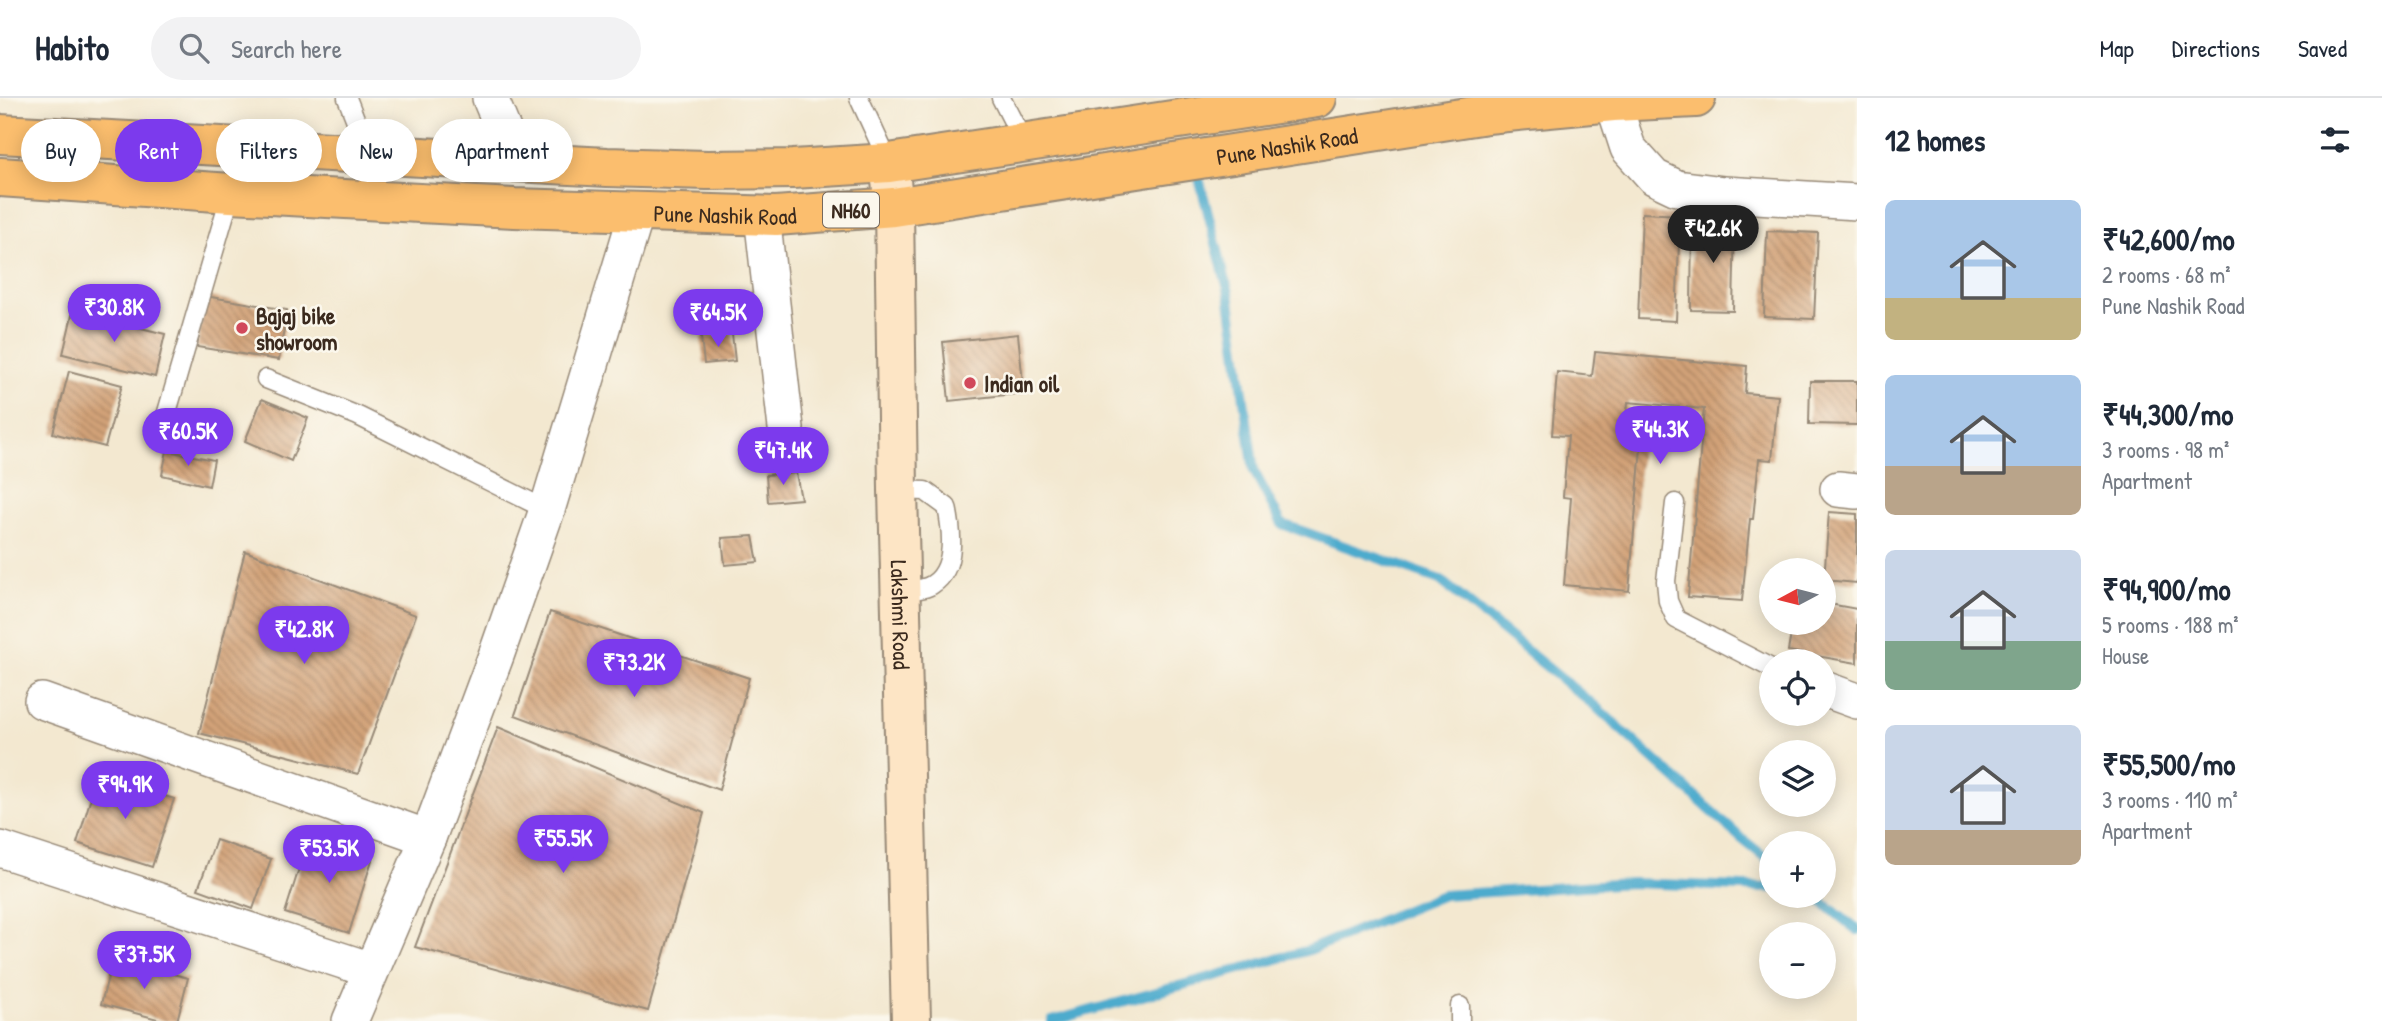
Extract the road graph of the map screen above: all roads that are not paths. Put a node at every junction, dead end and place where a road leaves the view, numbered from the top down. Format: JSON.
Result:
{"nodes":[{"id":1,"x":347,"y":98,"type":"edge"},
{"id":2,"x":489,"y":98,"type":"edge"},
{"id":3,"x":859,"y":98,"type":"edge"},
{"id":4,"x":1001,"y":98,"type":"edge"},
{"id":5,"x":1317,"y":98,"type":"edge"},
{"id":6,"x":1696,"y":98,"type":"edge"},
{"id":7,"x":1613,"y":102,"type":"junction"},
{"id":8,"x":355,"y":119,"type":"edge"},
{"id":9,"x":498,"y":119,"type":"edge"},
{"id":10,"x":0,"y":134,"type":"edge"},
{"id":11,"x":1024,"y":143,"type":"junction"},
{"id":12,"x":336,"y":152,"type":"edge"},
{"id":13,"x":889,"y":163,"type":"junction"},
{"id":14,"x":573,"y":165,"type":"edge"},
{"id":15,"x":0,"y":177,"type":"edge"},
{"id":16,"x":231,"y":193,"type":"junction"},
{"id":17,"x":1857,"y":202,"type":"edge"},
{"id":18,"x":894,"y":207,"type":"junction"},
{"id":19,"x":637,"y":212,"type":"junction"},
{"id":20,"x":762,"y":215,"type":"junction"},
{"id":21,"x":266,"y":379,"type":"dead end"},
{"id":22,"x":166,"y":419,"type":"dead end"},
{"id":23,"x":786,"y":428,"type":"dead end"},
{"id":24,"x":898,"y":490,"type":"junction"},
{"id":25,"x":1675,"y":503,"type":"dead end"},
{"id":26,"x":547,"y":510,"type":"junction"},
{"id":27,"x":900,"y":592,"type":"junction"},
{"id":28,"x":1759,"y":662,"type":"edge"},
{"id":29,"x":1836,"y":693,"type":"edge"},
{"id":30,"x":42,"y":701,"type":"dead end"},
{"id":31,"x":1857,"y":701,"type":"edge"},
{"id":32,"x":428,"y":838,"type":"junction"},
{"id":33,"x":0,"y":849,"type":"edge"},
{"id":34,"x":371,"y":970,"type":"junction"},
{"id":35,"x":350,"y":1021,"type":"edge"},
{"id":36,"x":911,"y":1021,"type":"edge"}],
"edges":[{"from":1,"to":8,"type":"lane"},
{"from":2,"to":9,"type":"street"},
{"from":3,"to":13,"type":"lane"},
{"from":4,"to":11,"type":"lane"},
{"from":5,"to":11,"type":"highway","name":"Pune Nashik Road","number":"NH60"},
{"from":6,"to":7,"type":"highway","name":"Pune Nashik Road","number":"NH60"},
{"from":7,"to":17,"type":"street"},
{"from":7,"to":18,"type":"highway","name":"Pune Nashik Road","number":"NH60"},
{"from":10,"to":12,"type":"highway","name":"Pune Nashik Road","number":"NH60"},
{"from":11,"to":13,"type":"highway","name":"Pune Nashik Road","number":"NH60"},
{"from":13,"to":14,"type":"highway","name":"Pune Nashik Road","number":"NH60"},
{"from":13,"to":18,"type":"main road","name":"Lakshmi Road"},
{"from":15,"to":16,"type":"highway","name":"Pune Nashik Road","number":"NH60"},
{"from":16,"to":19,"type":"highway","name":"Pune Nashik Road","number":"NH60"},
{"from":16,"to":22,"type":"lane"},
{"from":18,"to":20,"type":"highway","name":"Pune Nashik Road","number":"NH60"},
{"from":18,"to":24,"type":"main road","name":"Lakshmi Road"},
{"from":19,"to":20,"type":"highway","name":"Pune Nashik Road","number":"NH60"},
{"from":19,"to":26,"type":"street"},
{"from":20,"to":23,"type":"street"},
{"from":21,"to":26,"type":"lane"},
{"from":24,"to":27,"type":"main road","name":"Lakshmi Road"},
{"from":24,"to":27,"type":"lane"},
{"from":25,"to":28,"type":"lane"},
{"from":26,"to":32,"type":"street"},
{"from":27,"to":36,"type":"main road","name":"Lakshmi Road"},
{"from":29,"to":31,"type":"street"},
{"from":30,"to":32,"type":"street"},
{"from":32,"to":34,"type":"street"},
{"from":33,"to":34,"type":"street"},
{"from":34,"to":35,"type":"street"}]}
